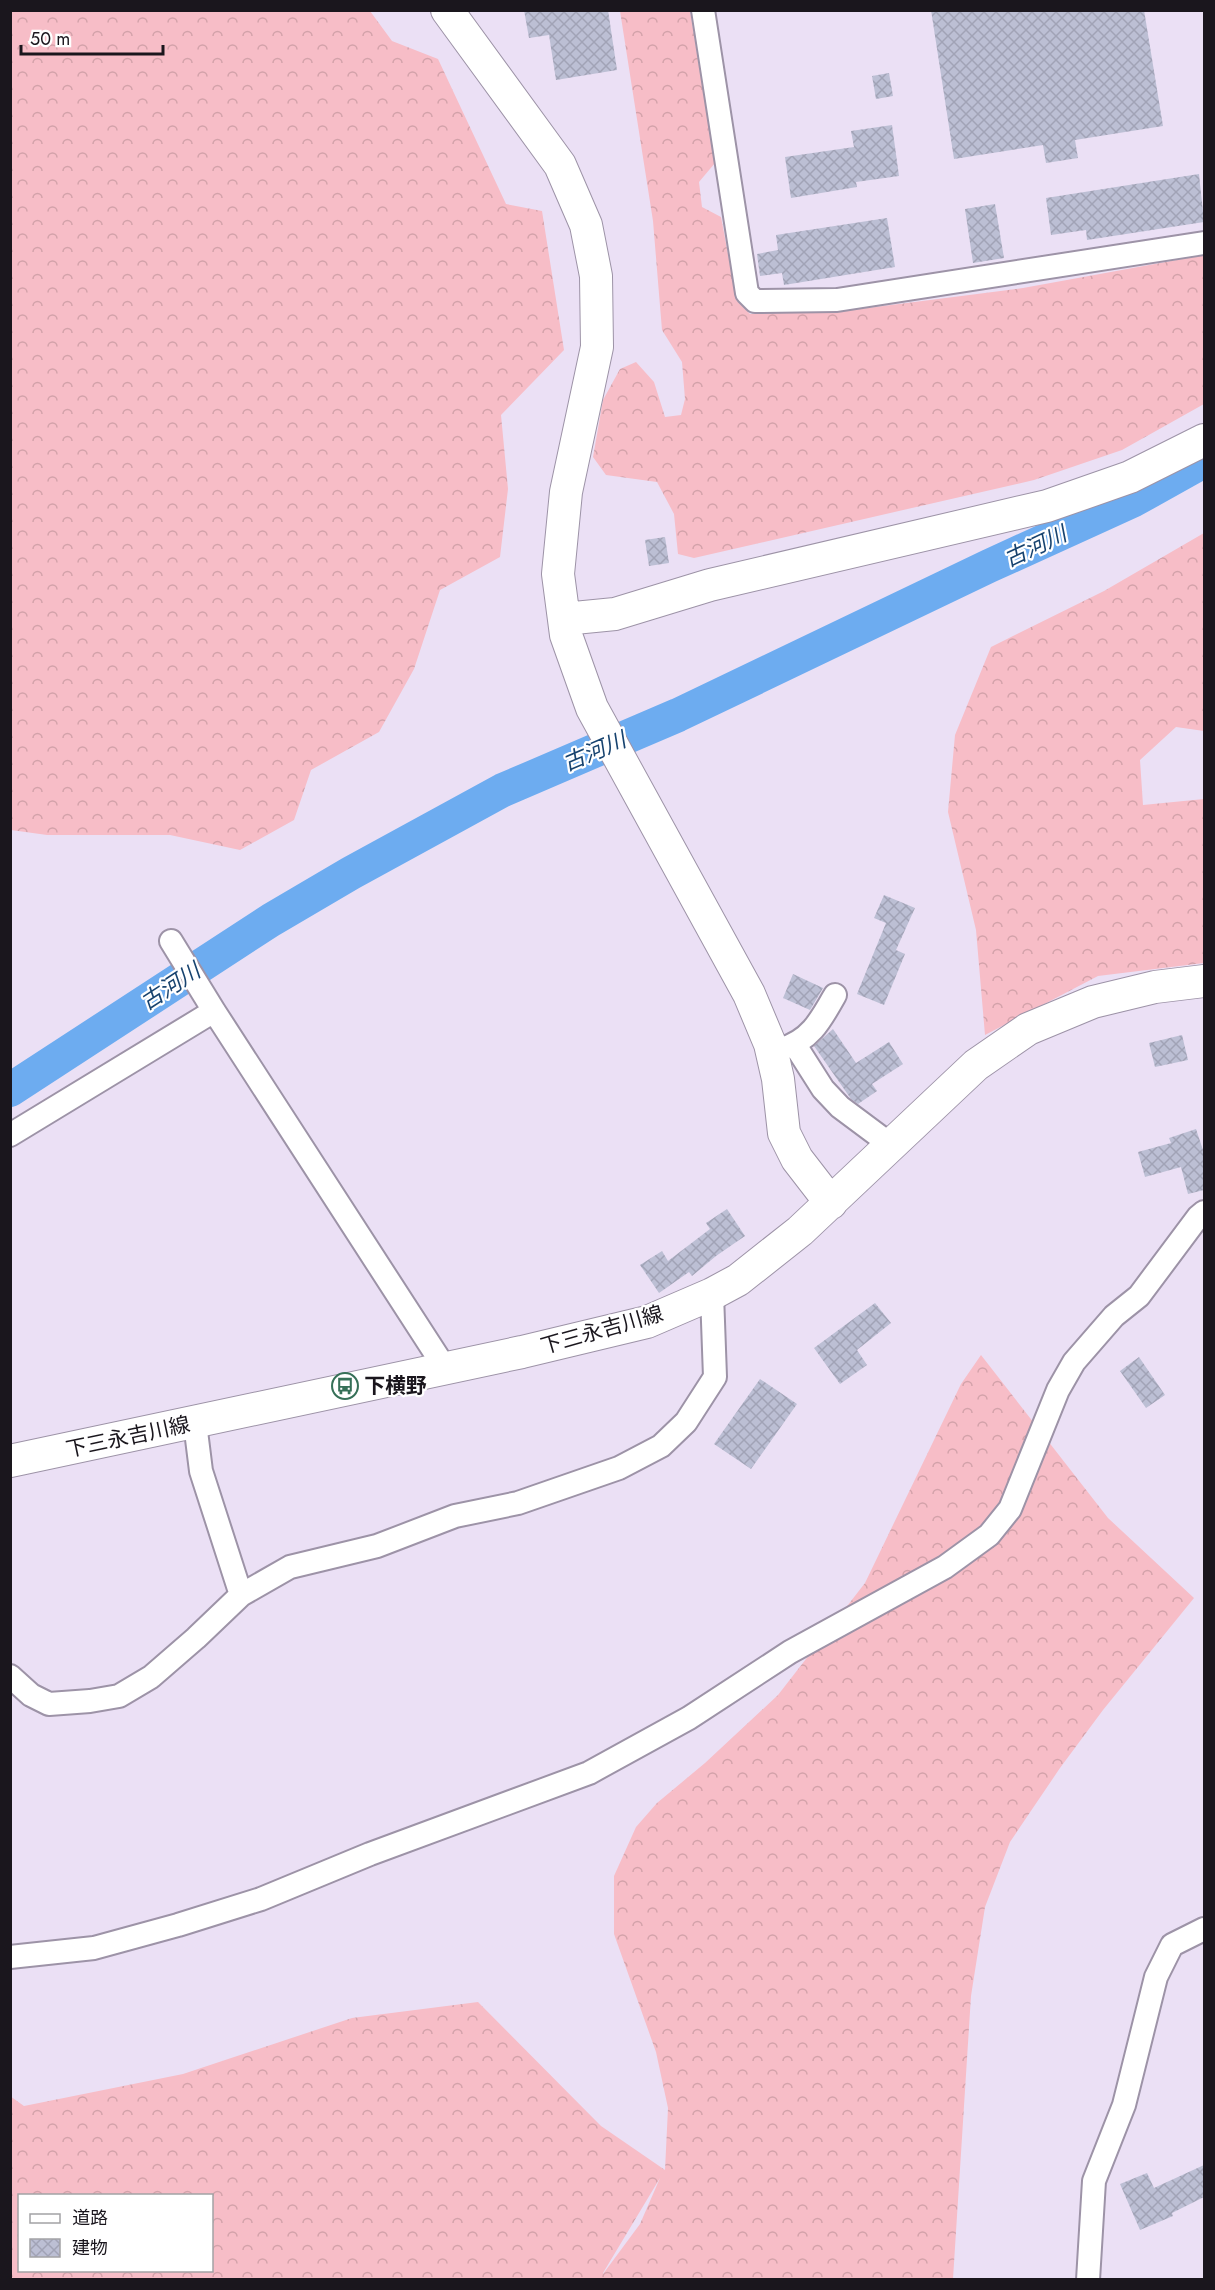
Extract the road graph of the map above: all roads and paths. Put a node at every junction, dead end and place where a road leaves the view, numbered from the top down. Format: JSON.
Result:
{"nodes":[{"id":1,"x":447,"y":10,"type":"edge"},
{"id":2,"x":703,"y":10,"type":"edge"},
{"id":3,"x":1204,"y":243,"type":"edge"},
{"id":4,"x":1204,"y":440,"type":"edge"},
{"id":5,"x":564,"y":619,"type":"junction"},
{"id":6,"x":171,"y":940,"type":"dead end"},
{"id":7,"x":1204,"y":981,"type":"edge"},
{"id":8,"x":835,"y":995,"type":"dead end"},
{"id":9,"x":212,"y":1008,"type":"junction"},
{"id":10,"x":783,"y":1049,"type":"junction"},
{"id":11,"x":10,"y":1135,"type":"edge"},
{"id":12,"x":891,"y":1145,"type":"junction"},
{"id":13,"x":831,"y":1203,"type":"junction"},
{"id":14,"x":1204,"y":1212,"type":"edge"},
{"id":15,"x":712,"y":1294,"type":"junction"},
{"id":16,"x":445,"y":1368,"type":"junction"},
{"id":17,"x":195,"y":1423,"type":"junction"},
{"id":18,"x":10,"y":1461,"type":"edge"},
{"id":19,"x":241,"y":1595,"type":"junction"},
{"id":20,"x":10,"y":1676,"type":"edge"},
{"id":21,"x":1204,"y":1929,"type":"edge"},
{"id":22,"x":10,"y":1957,"type":"edge"},
{"id":23,"x":1088,"y":2280,"type":"edge"}],
"edges":[{"from":1,"to":5,"type":"street"},
{"from":2,"to":3,"type":"street"},
{"from":4,"to":5,"type":"street"},
{"from":5,"to":10,"type":"street"},
{"from":6,"to":9,"type":"street"},
{"from":7,"to":12,"type":"street","name":"下三永吉川線"},
{"from":8,"to":10,"type":"street"},
{"from":9,"to":11,"type":"street"},
{"from":9,"to":16,"type":"street"},
{"from":10,"to":12,"type":"street"},
{"from":10,"to":13,"type":"street"},
{"from":12,"to":13,"type":"street","name":"下三永吉川線"},
{"from":13,"to":15,"type":"street","name":"下三永吉川線"},
{"from":14,"to":22,"type":"street"},
{"from":15,"to":16,"type":"street","name":"下三永吉川線"},
{"from":15,"to":19,"type":"street"},
{"from":16,"to":17,"type":"street","name":"下三永吉川線"},
{"from":17,"to":18,"type":"street","name":"下三永吉川線"},
{"from":17,"to":19,"type":"street"},
{"from":19,"to":20,"type":"street"},
{"from":21,"to":23,"type":"street"}]}
